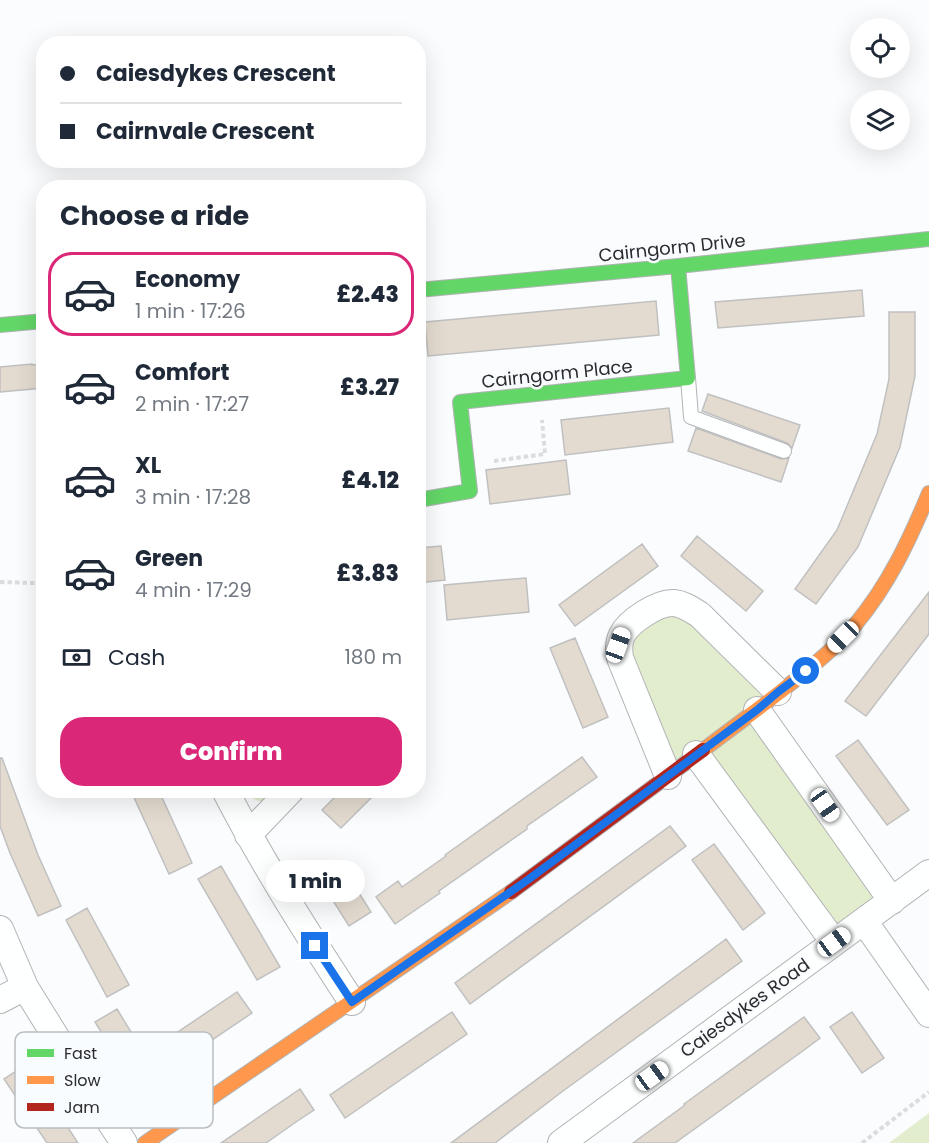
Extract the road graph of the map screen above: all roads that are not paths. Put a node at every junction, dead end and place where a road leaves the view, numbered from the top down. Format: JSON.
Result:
{"nodes":[{"id":1,"x":929,"y":239,"type":"edge"},
{"id":2,"x":678,"y":267,"type":"junction"},
{"id":3,"x":426,"y":289,"type":"edge"},
{"id":4,"x":36,"y":322,"type":"edge"},
{"id":5,"x":0,"y":325,"type":"edge"},
{"id":6,"x":688,"y":378,"type":"junction"},
{"id":7,"x":784,"y":451,"type":"dead end"},
{"id":8,"x":929,"y":493,"type":"edge"},
{"id":9,"x":426,"y":499,"type":"edge"},
{"id":10,"x":778,"y":692,"type":"junction"},
{"id":11,"x":757,"y":710,"type":"junction"},
{"id":12,"x":696,"y":754,"type":"junction"},
{"id":13,"x":668,"y":776,"type":"junction"},
{"id":14,"x":229,"y":798,"type":"edge"},
{"id":15,"x":283,"y":798,"type":"edge"},
{"id":16,"x":248,"y":835,"type":"junction"},
{"id":17,"x":929,"y":873,"type":"edge"},
{"id":18,"x":892,"y":901,"type":"junction"},
{"id":19,"x":864,"y":921,"type":"junction"},
{"id":20,"x":0,"y":929,"type":"edge"},
{"id":21,"x":834,"y":942,"type":"junction"},
{"id":22,"x":25,"y":987,"type":"junction"},
{"id":23,"x":0,"y":1000,"type":"edge"},
{"id":24,"x":352,"y":1002,"type":"junction"},
{"id":25,"x":929,"y":1014,"type":"edge"},
{"id":26,"x":53,"y":1032,"type":"edge"},
{"id":27,"x":213,"y":1097,"type":"edge"},
{"id":28,"x":114,"y":1128,"type":"edge"},
{"id":29,"x":167,"y":1128,"type":"edge"},
{"id":30,"x":124,"y":1143,"type":"edge"},
{"id":31,"x":145,"y":1143,"type":"edge"},
{"id":32,"x":561,"y":1143,"type":"edge"}],
"edges":[{"from":1,"to":2,"type":"street","name":"Cairngorm Drive"},
{"from":2,"to":3,"type":"street","name":"Cairngorm Drive"},
{"from":2,"to":6,"type":"street"},
{"from":4,"to":5,"type":"street"},
{"from":6,"to":7,"type":"lane"},
{"from":6,"to":9,"type":"street","name":"Cairngorm Place"},
{"from":8,"to":10,"type":"street"},
{"from":10,"to":11,"type":"street"},
{"from":10,"to":13,"type":"street"},
{"from":11,"to":12,"type":"street"},
{"from":11,"to":18,"type":"street"},
{"from":12,"to":13,"type":"street"},
{"from":12,"to":21,"type":"street"},
{"from":13,"to":24,"type":"street"},
{"from":14,"to":16,"type":"street"},
{"from":15,"to":16,"type":"street"},
{"from":16,"to":24,"type":"street"},
{"from":17,"to":18,"type":"street","name":"Caiesdykes Road"},
{"from":18,"to":19,"type":"street","name":"Caiesdykes Road"},
{"from":19,"to":21,"type":"street","name":"Caiesdykes Road"},
{"from":19,"to":25,"type":"street"},
{"from":20,"to":22,"type":"street"},
{"from":21,"to":32,"type":"street","name":"Caiesdykes Road"},
{"from":22,"to":23,"type":"street"},
{"from":22,"to":26,"type":"street"},
{"from":24,"to":27,"type":"street"},
{"from":28,"to":30,"type":"street"},
{"from":29,"to":31,"type":"street"}]}
